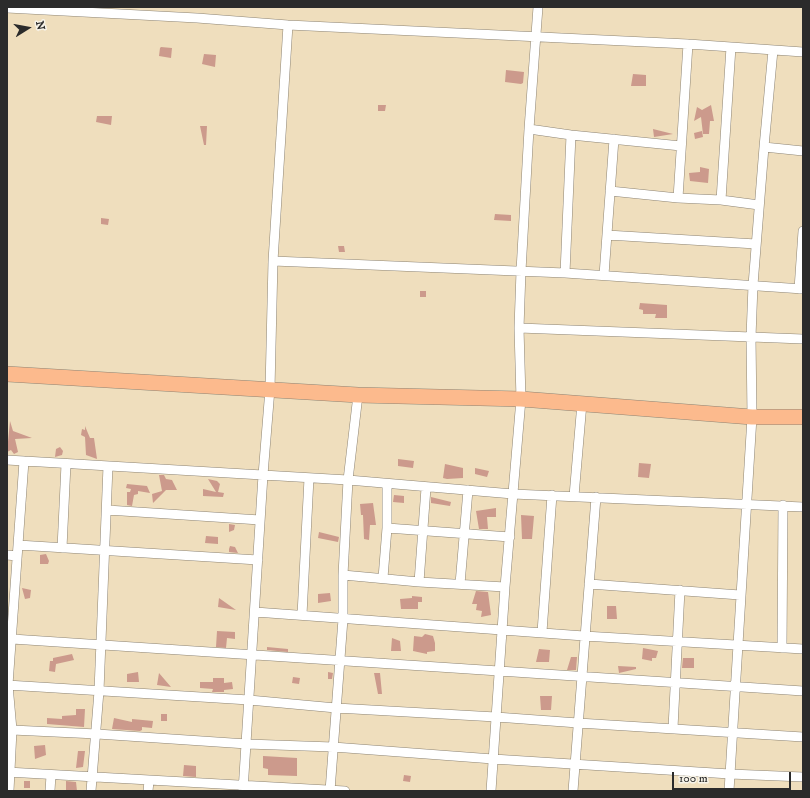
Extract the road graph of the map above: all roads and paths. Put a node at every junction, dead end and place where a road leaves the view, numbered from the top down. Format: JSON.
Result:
{"nodes":[{"id":1,"x":538,"y":7,"type":"edge"},
{"id":2,"x":7,"y":8,"type":"edge"},
{"id":3,"x":288,"y":25,"type":"junction"},
{"id":4,"x":537,"y":37,"type":"junction"},
{"id":5,"x":688,"y":44,"type":"junction"},
{"id":6,"x":731,"y":47,"type":"junction"},
{"id":7,"x":773,"y":50,"type":"junction"},
{"id":8,"x":803,"y":52,"type":"edge"},
{"id":9,"x":529,"y":128,"type":"junction"},
{"id":10,"x":572,"y":135,"type":"junction"},
{"id":11,"x":614,"y":139,"type":"junction"},
{"id":12,"x":682,"y":146,"type":"junction"},
{"id":13,"x":764,"y":147,"type":"junction"},
{"id":14,"x":803,"y":151,"type":"edge"},
{"id":15,"x":610,"y":191,"type":"junction"},
{"id":16,"x":678,"y":198,"type":"junction"},
{"id":17,"x":721,"y":200,"type":"junction"},
{"id":18,"x":760,"y":205,"type":"junction"},
{"id":19,"x":803,"y":230,"type":"edge"},
{"id":20,"x":607,"y":235,"type":"junction"},
{"id":21,"x":756,"y":244,"type":"junction"},
{"id":22,"x":273,"y":261,"type":"junction"},
{"id":23,"x":521,"y":271,"type":"junction"},
{"id":24,"x":565,"y":273,"type":"junction"},
{"id":25,"x":604,"y":276,"type":"junction"},
{"id":26,"x":753,"y":285,"type":"junction"},
{"id":27,"x":801,"y":289,"type":"edge"},
{"id":28,"x":519,"y":328,"type":"junction"},
{"id":29,"x":750,"y":337,"type":"junction"},
{"id":30,"x":803,"y":339,"type":"edge"},
{"id":31,"x":7,"y":374,"type":"edge"},
{"id":32,"x":270,"y":389,"type":"junction"},
{"id":33,"x":358,"y":395,"type":"junction"},
{"id":34,"x":521,"y":399,"type":"junction"},
{"id":35,"x":582,"y":403,"type":"junction"},
{"id":36,"x":752,"y":417,"type":"junction"},
{"id":37,"x":803,"y":417,"type":"edge"},
{"id":38,"x":7,"y":460,"type":"edge"},
{"id":39,"x":24,"y":461,"type":"junction"},
{"id":40,"x":66,"y":464,"type":"junction"},
{"id":41,"x":108,"y":466,"type":"junction"},
{"id":42,"x":263,"y":475,"type":"junction"},
{"id":43,"x":309,"y":478,"type":"junction"},
{"id":44,"x":348,"y":480,"type":"junction"},
{"id":45,"x":387,"y":484,"type":"junction"},
{"id":46,"x":426,"y":488,"type":"junction"},
{"id":47,"x":468,"y":490,"type":"junction"},
{"id":48,"x":513,"y":494,"type":"junction"},
{"id":49,"x":552,"y":495,"type":"junction"},
{"id":50,"x":574,"y":496,"type":"junction"},
{"id":51,"x":596,"y":497,"type":"junction"},
{"id":52,"x":746,"y":503,"type":"junction"},
{"id":53,"x":783,"y":506,"type":"junction"},
{"id":54,"x":803,"y":507,"type":"edge"},
{"id":55,"x":107,"y":510,"type":"junction"},
{"id":56,"x":260,"y":520,"type":"junction"},
{"id":57,"x":387,"y":528,"type":"junction"},
{"id":58,"x":422,"y":530,"type":"junction"},
{"id":59,"x":465,"y":534,"type":"junction"},
{"id":60,"x":510,"y":537,"type":"junction"},
{"id":61,"x":18,"y":545,"type":"junction"},
{"id":62,"x":62,"y":548,"type":"junction"},
{"id":63,"x":105,"y":550,"type":"junction"},
{"id":64,"x":7,"y":555,"type":"edge"},
{"id":65,"x":17,"y":556,"type":"junction"},
{"id":66,"x":258,"y":560,"type":"junction"},
{"id":67,"x":343,"y":575,"type":"junction"},
{"id":68,"x":383,"y":578,"type":"junction"},
{"id":69,"x":419,"y":582,"type":"junction"},
{"id":70,"x":460,"y":584,"type":"junction"},
{"id":71,"x":589,"y":584,"type":"junction"},
{"id":72,"x":505,"y":587,"type":"junction"},
{"id":73,"x":680,"y":590,"type":"junction"},
{"id":74,"x":740,"y":595,"type":"junction"},
{"id":75,"x":10,"y":605,"type":"edge"},
{"id":76,"x":255,"y":612,"type":"junction"},
{"id":77,"x":302,"y":616,"type":"junction"},
{"id":78,"x":343,"y":619,"type":"junction"},
{"id":79,"x":503,"y":630,"type":"junction"},
{"id":80,"x":542,"y":632,"type":"junction"},
{"id":81,"x":584,"y":636,"type":"junction"},
{"id":82,"x":12,"y":639,"type":"junction"},
{"id":83,"x":677,"y":642,"type":"junction"},
{"id":84,"x":101,"y":645,"type":"junction"},
{"id":85,"x":737,"y":645,"type":"junction"},
{"id":86,"x":782,"y":648,"type":"junction"},
{"id":87,"x":803,"y":649,"type":"edge"},
{"id":88,"x":252,"y":656,"type":"junction"},
{"id":89,"x":340,"y":661,"type":"junction"},
{"id":90,"x":499,"y":671,"type":"junction"},
{"id":91,"x":581,"y":676,"type":"junction"},
{"id":92,"x":676,"y":683,"type":"junction"},
{"id":93,"x":8,"y":685,"type":"edge"},
{"id":94,"x":735,"y":686,"type":"junction"},
{"id":95,"x":803,"y":690,"type":"edge"},
{"id":96,"x":100,"y":691,"type":"junction"},
{"id":97,"x":249,"y":700,"type":"junction"},
{"id":98,"x":336,"y":708,"type":"junction"},
{"id":99,"x":496,"y":717,"type":"junction"},
{"id":100,"x":578,"y":723,"type":"junction"},
{"id":101,"x":673,"y":728,"type":"junction"},
{"id":102,"x":12,"y":730,"type":"junction"},
{"id":103,"x":732,"y":732,"type":"junction"},
{"id":104,"x":97,"y":734,"type":"junction"},
{"id":105,"x":803,"y":737,"type":"edge"},
{"id":106,"x":247,"y":744,"type":"junction"},
{"id":107,"x":333,"y":747,"type":"junction"},
{"id":108,"x":493,"y":759,"type":"junction"},
{"id":109,"x":574,"y":764,"type":"junction"},
{"id":110,"x":9,"y":772,"type":"edge"},
{"id":111,"x":730,"y":774,"type":"junction"},
{"id":112,"x":51,"y":775,"type":"junction"},
{"id":113,"x":92,"y":777,"type":"junction"},
{"id":114,"x":803,"y":777,"type":"edge"},
{"id":115,"x":149,"y":781,"type":"junction"},
{"id":116,"x":244,"y":788,"type":"edge"},
{"id":117,"x":290,"y":789,"type":"edge"},
{"id":118,"x":9,"y":791,"type":"edge"},
{"id":119,"x":50,"y":791,"type":"edge"},
{"id":120,"x":91,"y":791,"type":"edge"},
{"id":121,"x":148,"y":791,"type":"edge"},
{"id":122,"x":330,"y":791,"type":"edge"},
{"id":123,"x":345,"y":791,"type":"edge"},
{"id":124,"x":491,"y":791,"type":"edge"},
{"id":125,"x":573,"y":791,"type":"edge"},
{"id":126,"x":729,"y":791,"type":"edge"}],
"edges":[{"from":1,"to":4,"type":"street"},
{"from":2,"to":3,"type":"street"},
{"from":3,"to":4,"type":"street"},
{"from":3,"to":22,"type":"street"},
{"from":4,"to":5,"type":"street"},
{"from":4,"to":9,"type":"street"},
{"from":5,"to":6,"type":"street"},
{"from":5,"to":12,"type":"street"},
{"from":6,"to":7,"type":"street"},
{"from":6,"to":17,"type":"street"},
{"from":7,"to":8,"type":"street"},
{"from":7,"to":13,"type":"street"},
{"from":9,"to":10,"type":"street"},
{"from":9,"to":23,"type":"street"},
{"from":10,"to":11,"type":"street"},
{"from":10,"to":24,"type":"street"},
{"from":11,"to":12,"type":"street"},
{"from":11,"to":15,"type":"street"},
{"from":12,"to":16,"type":"street"},
{"from":13,"to":14,"type":"street"},
{"from":13,"to":18,"type":"street"},
{"from":15,"to":16,"type":"street"},
{"from":15,"to":20,"type":"street"},
{"from":16,"to":17,"type":"street"},
{"from":17,"to":18,"type":"street"},
{"from":18,"to":21,"type":"street"},
{"from":19,"to":27,"type":"street"},
{"from":20,"to":21,"type":"street"},
{"from":20,"to":25,"type":"street"},
{"from":21,"to":26,"type":"street"},
{"from":22,"to":23,"type":"street"},
{"from":22,"to":32,"type":"street"},
{"from":23,"to":24,"type":"street"},
{"from":23,"to":28,"type":"street"},
{"from":24,"to":25,"type":"street"},
{"from":25,"to":26,"type":"street"},
{"from":26,"to":27,"type":"street"},
{"from":26,"to":29,"type":"street"},
{"from":28,"to":29,"type":"street"},
{"from":28,"to":34,"type":"street"},
{"from":29,"to":30,"type":"street"},
{"from":29,"to":36,"type":"street"},
{"from":31,"to":32,"type":"main road"},
{"from":32,"to":33,"type":"main road"},
{"from":32,"to":42,"type":"street"},
{"from":33,"to":34,"type":"main road"},
{"from":33,"to":44,"type":"street"},
{"from":34,"to":35,"type":"main road"},
{"from":34,"to":48,"type":"street"},
{"from":35,"to":36,"type":"main road"},
{"from":35,"to":50,"type":"street"},
{"from":36,"to":37,"type":"main road"},
{"from":36,"to":52,"type":"street"},
{"from":38,"to":39,"type":"street"},
{"from":39,"to":40,"type":"street"},
{"from":39,"to":61,"type":"street"},
{"from":40,"to":41,"type":"street"},
{"from":40,"to":62,"type":"street"},
{"from":41,"to":42,"type":"street"},
{"from":41,"to":55,"type":"street"},
{"from":42,"to":43,"type":"street"},
{"from":42,"to":56,"type":"street"},
{"from":43,"to":44,"type":"street"},
{"from":43,"to":77,"type":"street"},
{"from":44,"to":45,"type":"street"},
{"from":44,"to":67,"type":"street"},
{"from":45,"to":46,"type":"street"},
{"from":45,"to":57,"type":"street"},
{"from":46,"to":47,"type":"street"},
{"from":46,"to":58,"type":"street"},
{"from":47,"to":48,"type":"street"},
{"from":47,"to":59,"type":"street"},
{"from":48,"to":49,"type":"street"},
{"from":48,"to":60,"type":"street"},
{"from":49,"to":50,"type":"street"},
{"from":49,"to":80,"type":"street"},
{"from":50,"to":51,"type":"street"},
{"from":51,"to":52,"type":"street"},
{"from":51,"to":71,"type":"street"},
{"from":52,"to":53,"type":"street"},
{"from":52,"to":74,"type":"street"},
{"from":53,"to":54,"type":"street"},
{"from":53,"to":86,"type":"street"},
{"from":55,"to":56,"type":"street"},
{"from":55,"to":63,"type":"street"},
{"from":56,"to":66,"type":"street"},
{"from":57,"to":58,"type":"street"},
{"from":57,"to":68,"type":"street"},
{"from":58,"to":59,"type":"street"},
{"from":58,"to":69,"type":"street"},
{"from":59,"to":60,"type":"street"},
{"from":59,"to":70,"type":"street"},
{"from":60,"to":72,"type":"street"},
{"from":61,"to":62,"type":"street"},
{"from":61,"to":65,"type":"street"},
{"from":62,"to":63,"type":"street"},
{"from":63,"to":66,"type":"street"},
{"from":63,"to":84,"type":"street"},
{"from":64,"to":65,"type":"street"},
{"from":65,"to":75,"type":"street"},
{"from":66,"to":76,"type":"street"},
{"from":67,"to":68,"type":"street"},
{"from":67,"to":78,"type":"street"},
{"from":68,"to":69,"type":"street"},
{"from":69,"to":70,"type":"street"},
{"from":70,"to":72,"type":"street"},
{"from":71,"to":73,"type":"street"},
{"from":71,"to":81,"type":"street"},
{"from":72,"to":79,"type":"street"},
{"from":73,"to":74,"type":"street"},
{"from":73,"to":83,"type":"street"},
{"from":74,"to":85,"type":"street"},
{"from":75,"to":82,"type":"street"},
{"from":76,"to":77,"type":"street"},
{"from":76,"to":88,"type":"street"},
{"from":77,"to":78,"type":"street"},
{"from":78,"to":79,"type":"street"},
{"from":78,"to":89,"type":"street"},
{"from":79,"to":80,"type":"street"},
{"from":79,"to":90,"type":"street"},
{"from":80,"to":81,"type":"street"},
{"from":81,"to":83,"type":"street"},
{"from":81,"to":91,"type":"street"},
{"from":82,"to":84,"type":"street"},
{"from":82,"to":93,"type":"street"},
{"from":83,"to":85,"type":"street"},
{"from":83,"to":92,"type":"street"},
{"from":84,"to":88,"type":"street"},
{"from":84,"to":96,"type":"street"},
{"from":85,"to":86,"type":"street"},
{"from":85,"to":94,"type":"street"},
{"from":86,"to":87,"type":"street"},
{"from":88,"to":89,"type":"street"},
{"from":88,"to":97,"type":"street"},
{"from":89,"to":90,"type":"street"},
{"from":89,"to":98,"type":"street"},
{"from":90,"to":91,"type":"street"},
{"from":90,"to":99,"type":"street"},
{"from":91,"to":92,"type":"street"},
{"from":91,"to":100,"type":"street"},
{"from":92,"to":94,"type":"street"},
{"from":92,"to":101,"type":"street"},
{"from":93,"to":96,"type":"street"},
{"from":93,"to":102,"type":"street"},
{"from":94,"to":95,"type":"street"},
{"from":94,"to":103,"type":"street"},
{"from":96,"to":97,"type":"street"},
{"from":96,"to":104,"type":"street"},
{"from":97,"to":98,"type":"street"},
{"from":97,"to":106,"type":"street"},
{"from":98,"to":99,"type":"street"},
{"from":98,"to":107,"type":"street"},
{"from":99,"to":100,"type":"street"},
{"from":99,"to":108,"type":"street"},
{"from":100,"to":101,"type":"street"},
{"from":100,"to":109,"type":"street"},
{"from":101,"to":103,"type":"street"},
{"from":102,"to":104,"type":"street"},
{"from":102,"to":110,"type":"street"},
{"from":103,"to":105,"type":"street"},
{"from":103,"to":111,"type":"street"},
{"from":104,"to":106,"type":"street"},
{"from":104,"to":113,"type":"street"},
{"from":106,"to":107,"type":"street"},
{"from":106,"to":116,"type":"street"},
{"from":107,"to":108,"type":"street"},
{"from":107,"to":122,"type":"street"},
{"from":108,"to":109,"type":"street"},
{"from":108,"to":124,"type":"street"},
{"from":109,"to":111,"type":"street"},
{"from":109,"to":125,"type":"street"},
{"from":110,"to":112,"type":"street"},
{"from":110,"to":118,"type":"street"},
{"from":111,"to":114,"type":"street"},
{"from":111,"to":126,"type":"street"},
{"from":112,"to":113,"type":"street"},
{"from":112,"to":119,"type":"street"},
{"from":113,"to":115,"type":"street"},
{"from":113,"to":120,"type":"street"},
{"from":115,"to":116,"type":"street"},
{"from":115,"to":121,"type":"street"},
{"from":116,"to":117,"type":"street"},
{"from":117,"to":122,"type":"street"},
{"from":122,"to":123,"type":"street"}]}
